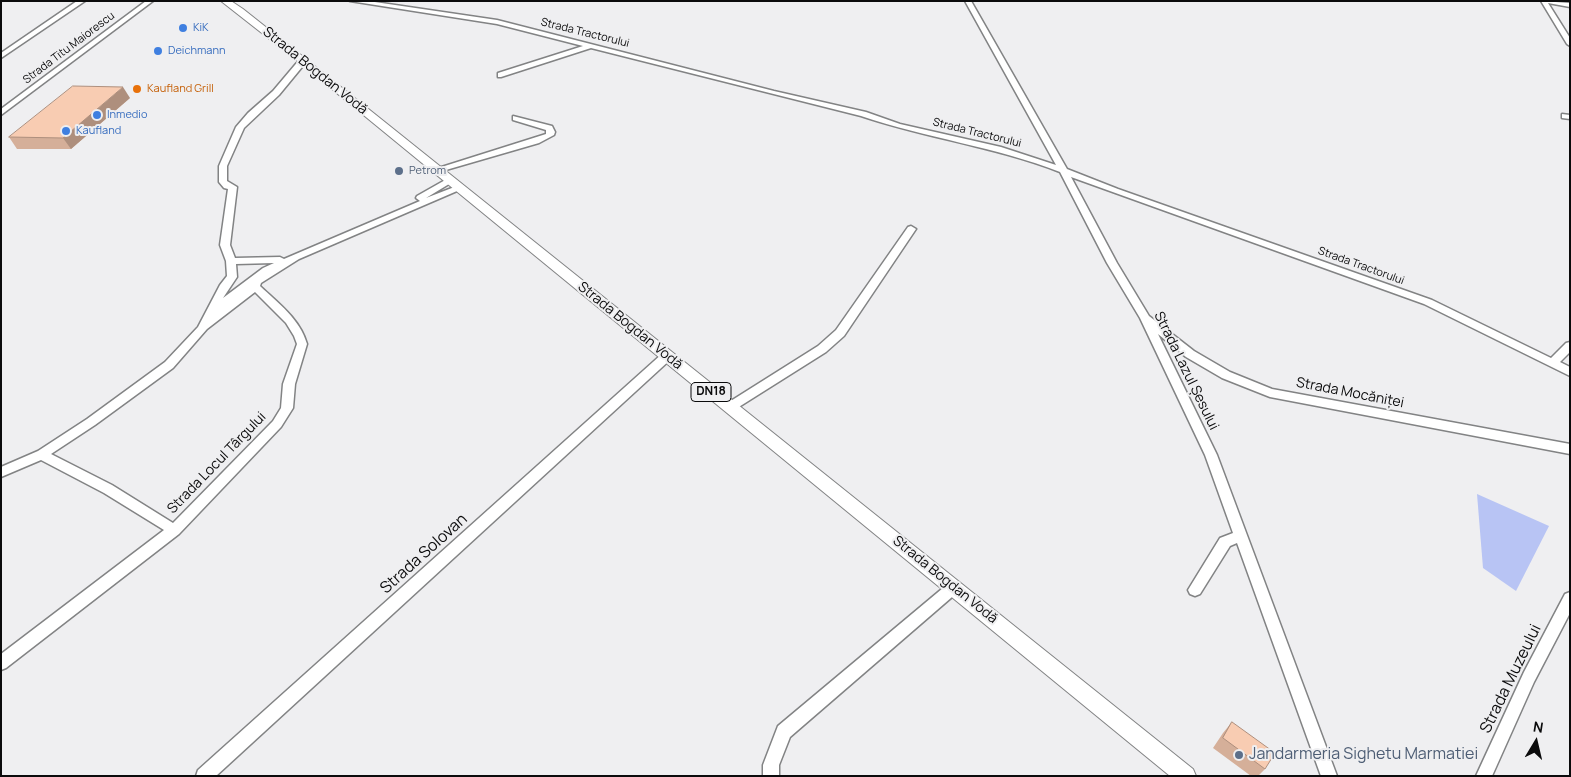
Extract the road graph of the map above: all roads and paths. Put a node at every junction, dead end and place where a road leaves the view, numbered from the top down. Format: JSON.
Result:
{"nodes":[{"id":1,"x":82,"y":1,"type":"edge"},
{"id":2,"x":150,"y":1,"type":"edge"},
{"id":3,"x":353,"y":1,"type":"edge"},
{"id":4,"x":968,"y":1,"type":"edge"},
{"id":5,"x":1546,"y":1,"type":"edge"},
{"id":6,"x":230,"y":4,"type":"edge"},
{"id":7,"x":1570,"y":5,"type":"edge"},
{"id":8,"x":1570,"y":44,"type":"edge"},
{"id":9,"x":591,"y":46,"type":"junction"},
{"id":10,"x":1,"y":56,"type":"edge"},
{"id":11,"x":303,"y":61,"type":"junction"},
{"id":12,"x":501,"y":75,"type":"dead end"},
{"id":13,"x":1,"y":112,"type":"edge"},
{"id":14,"x":516,"y":118,"type":"dead end"},
{"id":15,"x":436,"y":170,"type":"junction"},
{"id":16,"x":1065,"y":173,"type":"junction"},
{"id":17,"x":455,"y":184,"type":"junction"},
{"id":18,"x":911,"y":229,"type":"dead end"},
{"id":19,"x":296,"y":257,"type":"junction"},
{"id":20,"x":231,"y":261,"type":"junction"},
{"id":21,"x":266,"y":270,"type":"junction"},
{"id":22,"x":230,"y":282,"type":"junction"},
{"id":23,"x":252,"y":285,"type":"junction"},
{"id":24,"x":1145,"y":318,"type":"junction"},
{"id":25,"x":202,"y":329,"type":"junction"},
{"id":26,"x":1570,"y":346,"type":"edge"},
{"id":27,"x":667,"y":356,"type":"junction"},
{"id":28,"x":1552,"y":363,"type":"junction"},
{"id":29,"x":1570,"y":372,"type":"edge"},
{"id":30,"x":730,"y":407,"type":"junction"},
{"id":31,"x":1570,"y":449,"type":"edge"},
{"id":32,"x":42,"y":454,"type":"junction"},
{"id":33,"x":1,"y":472,"type":"edge"},
{"id":34,"x":174,"y":530,"type":"junction"},
{"id":35,"x":1240,"y":536,"type":"junction"},
{"id":36,"x":954,"y":587,"type":"junction"},
{"id":37,"x":1195,"y":590,"type":"dead end"},
{"id":38,"x":1570,"y":598,"type":"edge"},
{"id":39,"x":1,"y":664,"type":"edge"},
{"id":40,"x":204,"y":776,"type":"edge"},
{"id":41,"x":771,"y":776,"type":"edge"},
{"id":42,"x":1186,"y":776,"type":"edge"},
{"id":43,"x":1329,"y":776,"type":"edge"},
{"id":44,"x":1484,"y":776,"type":"edge"}],
"edges":[{"from":1,"to":10,"type":"street"},
{"from":2,"to":13,"type":"street","name":"Strada Titu Maiorescu"},
{"from":3,"to":9,"type":"street","name":"Strada Tractorului"},
{"from":4,"to":16,"type":"street","name":"Strada Lazul Șesului"},
{"from":5,"to":7,"type":"street"},
{"from":5,"to":8,"type":"street"},
{"from":6,"to":11,"type":"main road","name":"Strada Bogdan Vodă","number":"DN18"},
{"from":9,"to":12,"type":"street"},
{"from":9,"to":16,"type":"street","name":"Strada Tractorului"},
{"from":11,"to":15,"type":"main road","name":"Strada Bogdan Vodă","number":"DN18"},
{"from":11,"to":20,"type":"street"},
{"from":14,"to":15,"type":"street"},
{"from":15,"to":17,"type":"main road","name":"Strada Bogdan Vodă","number":"DN18"},
{"from":16,"to":24,"type":"street","name":"Strada Lazul Șesului"},
{"from":16,"to":28,"type":"street","name":"Strada Tractorului"},
{"from":17,"to":19,"type":"street"},
{"from":17,"to":27,"type":"main road","name":"Strada Bogdan Vodă","number":"DN18"},
{"from":18,"to":30,"type":"street"},
{"from":19,"to":20,"type":"street"},
{"from":19,"to":21,"type":"street"},
{"from":19,"to":23,"type":"street"},
{"from":20,"to":22,"type":"street"},
{"from":21,"to":22,"type":"street"},
{"from":21,"to":23,"type":"street"},
{"from":22,"to":25,"type":"street"},
{"from":23,"to":25,"type":"street"},
{"from":23,"to":25,"type":"street"},
{"from":23,"to":34,"type":"street","name":"Strada Locul Târgului"},
{"from":24,"to":31,"type":"street","name":"Strada Mocăniței"},
{"from":24,"to":35,"type":"street","name":"Strada Lazul Șesului"},
{"from":25,"to":32,"type":"street"},
{"from":26,"to":28,"type":"street"},
{"from":27,"to":30,"type":"main road","name":"Strada Bogdan Vodă","number":"DN18"},
{"from":27,"to":40,"type":"street","name":"Strada Solovan"},
{"from":28,"to":29,"type":"street","name":"Strada Tractorului"},
{"from":30,"to":36,"type":"main road","name":"Strada Bogdan Vodă","number":"DN18"},
{"from":32,"to":33,"type":"street"},
{"from":32,"to":34,"type":"street","name":"Strada Locul Târgului"},
{"from":34,"to":39,"type":"street","name":"Strada Locul Târgului"},
{"from":35,"to":37,"type":"street"},
{"from":35,"to":43,"type":"street","name":"Strada Lazul Șesului"},
{"from":36,"to":41,"type":"street"},
{"from":36,"to":42,"type":"main road","name":"Strada Bogdan Vodă","number":"DN18"},
{"from":38,"to":44,"type":"street","name":"Strada Muzeului"}]}
